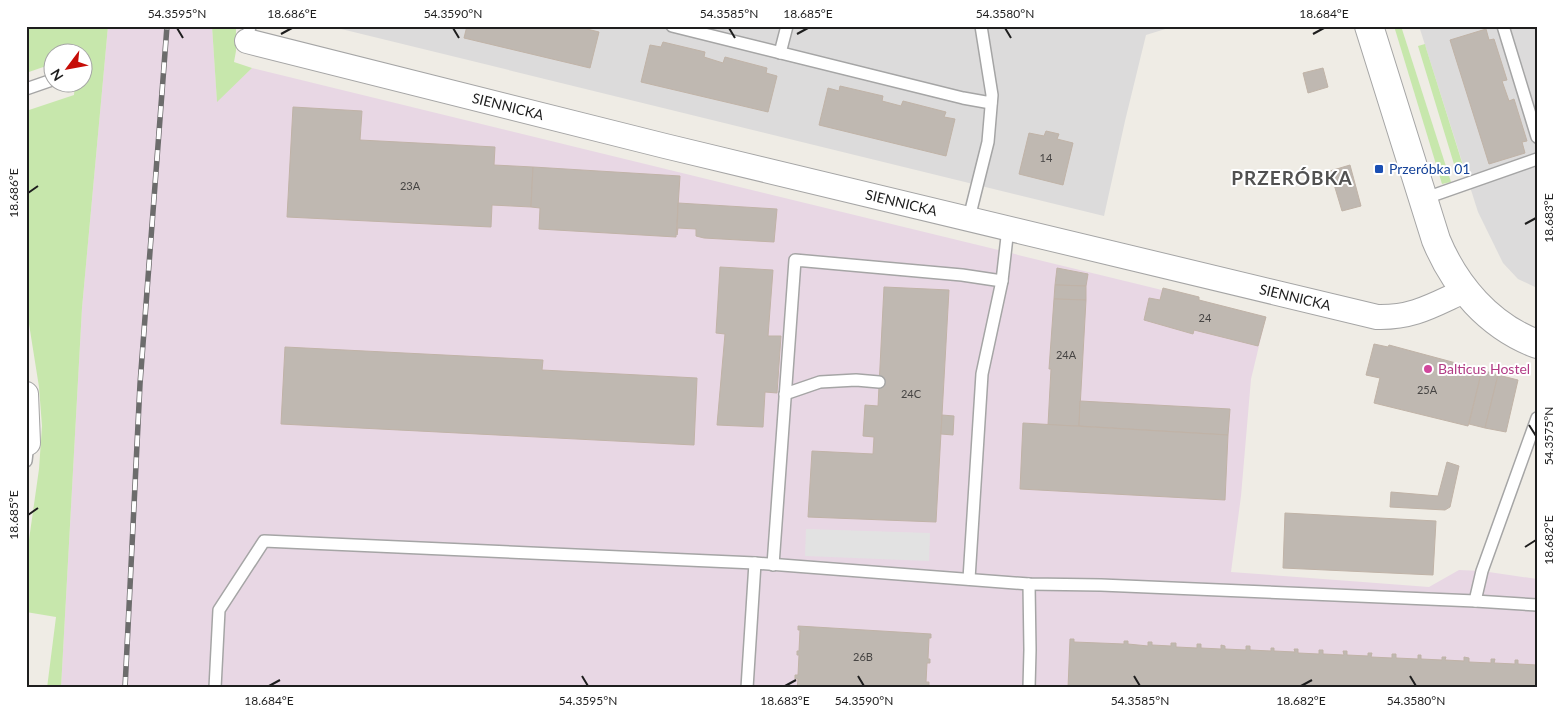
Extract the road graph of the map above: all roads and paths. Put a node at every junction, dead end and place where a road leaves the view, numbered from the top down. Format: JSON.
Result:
{"nodes":[{"id":1,"x":672,"y":26,"type":"edge"},
{"id":2,"x":787,"y":26,"type":"edge"},
{"id":3,"x":981,"y":26,"type":"edge"},
{"id":4,"x":1369,"y":26,"type":"edge"},
{"id":5,"x":1503,"y":26,"type":"edge"},
{"id":6,"x":249,"y":34,"type":"edge"},
{"id":7,"x":780,"y":53,"type":"junction"},
{"id":8,"x":42,"y":83,"type":"edge"},
{"id":9,"x":26,"y":89,"type":"edge"},
{"id":10,"x":991,"y":103,"type":"junction"},
{"id":11,"x":1537,"y":137,"type":"edge"},
{"id":12,"x":1537,"y":159,"type":"edge"},
{"id":13,"x":1423,"y":199,"type":"junction"},
{"id":14,"x":969,"y":218,"type":"junction"},
{"id":15,"x":1008,"y":228,"type":"junction"},
{"id":16,"x":1002,"y":281,"type":"junction"},
{"id":17,"x":1464,"y":291,"type":"junction"},
{"id":18,"x":1537,"y":344,"type":"edge"},
{"id":19,"x":878,"y":382,"type":"dead end"},
{"id":20,"x":26,"y":394,"type":"edge"},
{"id":21,"x":785,"y":394,"type":"junction"},
{"id":22,"x":1537,"y":418,"type":"edge"},
{"id":23,"x":27,"y":452,"type":"edge"},
{"id":24,"x":755,"y":563,"type":"junction"},
{"id":25,"x":773,"y":565,"type":"junction"},
{"id":26,"x":969,"y":579,"type":"junction"},
{"id":27,"x":1029,"y":584,"type":"junction"},
{"id":28,"x":1475,"y":601,"type":"junction"},
{"id":29,"x":1537,"y":605,"type":"edge"},
{"id":30,"x":215,"y":688,"type":"edge"},
{"id":31,"x":747,"y":688,"type":"edge"},
{"id":32,"x":1029,"y":688,"type":"edge"}],
"edges":[{"from":1,"to":7,"type":"lane"},
{"from":2,"to":7,"type":"lane"},
{"from":3,"to":10,"type":"lane"},
{"from":4,"to":13,"type":"street"},
{"from":5,"to":11,"type":"lane"},
{"from":6,"to":14,"type":"street","name":"SIENNICKA"},
{"from":7,"to":10,"type":"lane"},
{"from":8,"to":9,"type":"lane"},
{"from":10,"to":14,"type":"lane"},
{"from":12,"to":13,"type":"lane"},
{"from":13,"to":17,"type":"street"},
{"from":14,"to":15,"type":"street","name":"SIENNICKA"},
{"from":15,"to":16,"type":"lane"},
{"from":15,"to":17,"type":"street","name":"SIENNICKA"},
{"from":16,"to":21,"type":"lane"},
{"from":16,"to":26,"type":"lane"},
{"from":17,"to":18,"type":"street"},
{"from":19,"to":21,"type":"lane"},
{"from":20,"to":23,"type":"street"},
{"from":21,"to":25,"type":"lane"},
{"from":22,"to":28,"type":"lane"},
{"from":24,"to":25,"type":"lane"},
{"from":24,"to":30,"type":"lane"},
{"from":24,"to":31,"type":"lane"},
{"from":25,"to":26,"type":"lane"},
{"from":26,"to":27,"type":"lane"},
{"from":27,"to":28,"type":"lane"},
{"from":27,"to":32,"type":"lane"},
{"from":28,"to":29,"type":"lane"}]}
